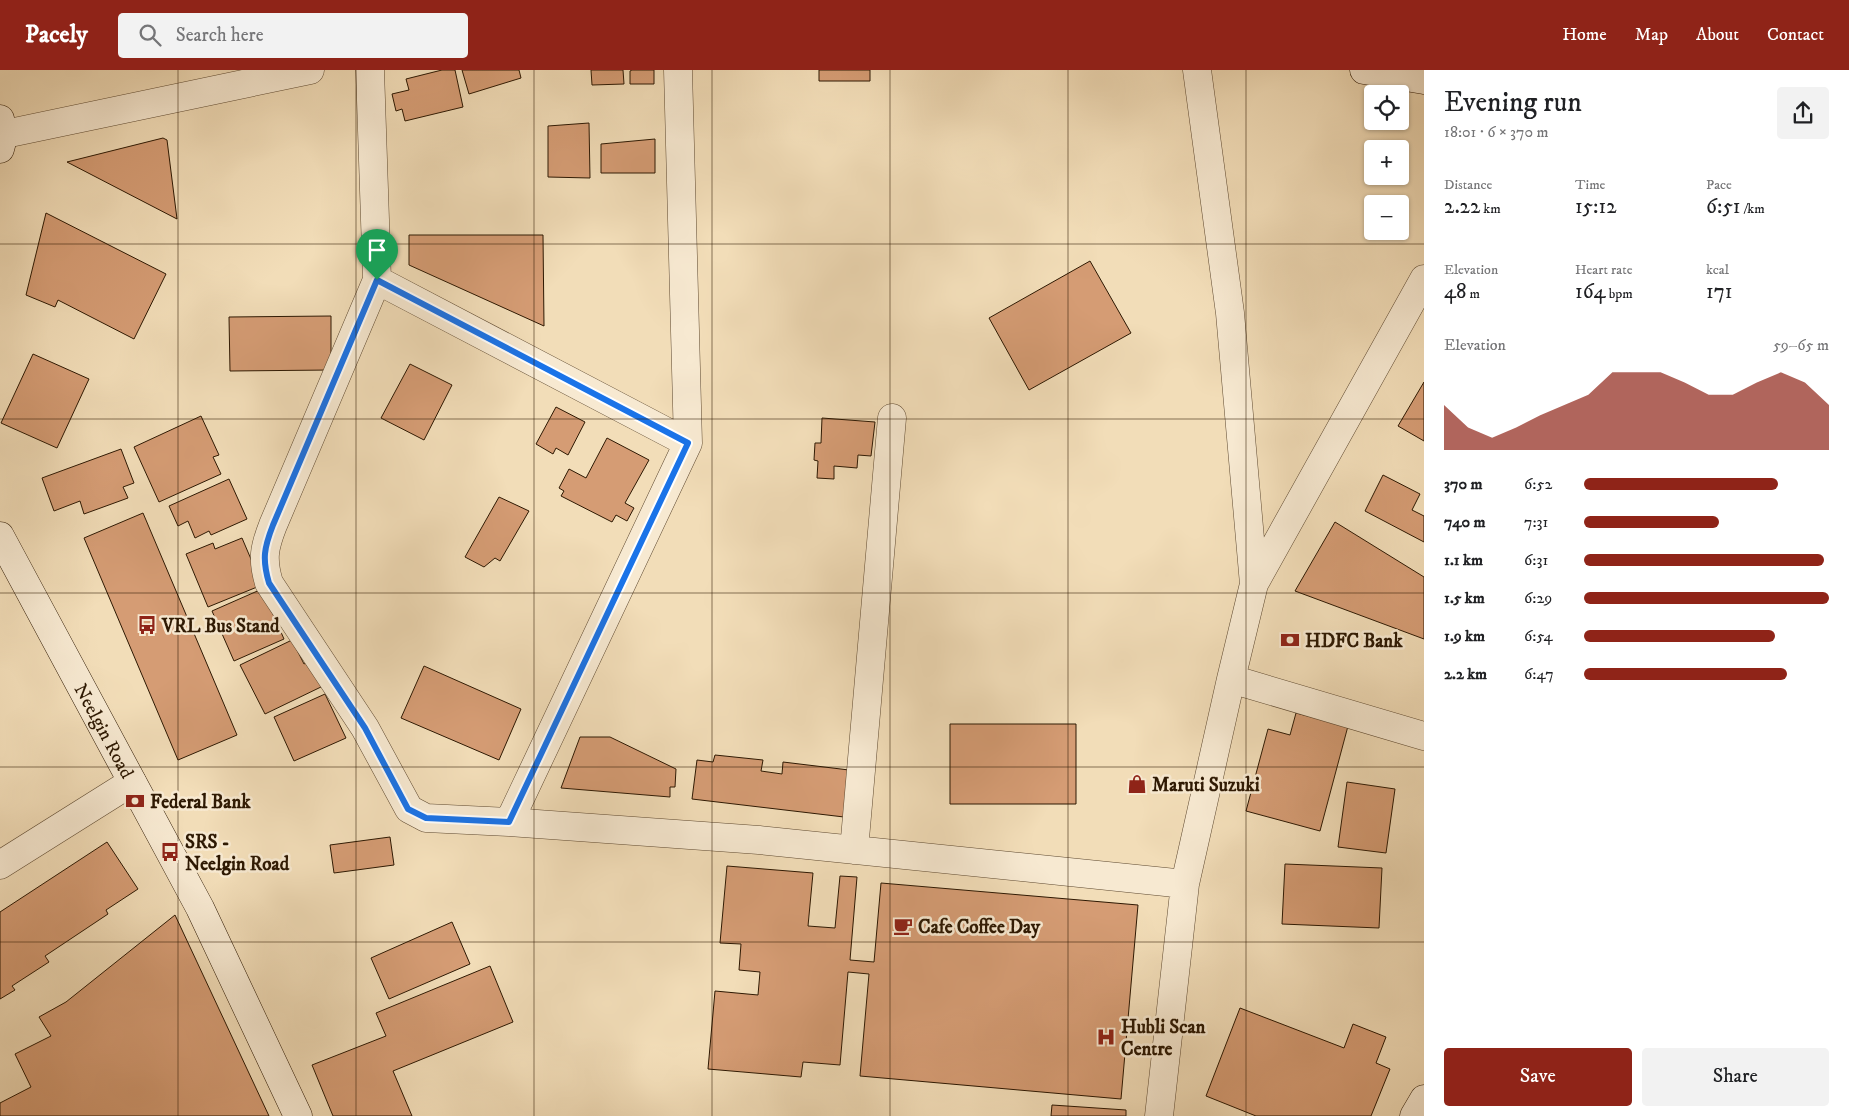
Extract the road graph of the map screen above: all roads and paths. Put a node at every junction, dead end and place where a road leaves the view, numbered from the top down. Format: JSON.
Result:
{"nodes":[{"id":1,"x":310,"y":70,"type":"edge"},
{"id":2,"x":370,"y":70,"type":"edge"},
{"id":3,"x":678,"y":70,"type":"edge"},
{"id":4,"x":1198,"y":70,"type":"edge"},
{"id":5,"x":1364,"y":70,"type":"edge"},
{"id":6,"x":1424,"y":80,"type":"edge"},
{"id":7,"x":1,"y":134,"type":"edge"},
{"id":8,"x":1424,"y":279,"type":"edge"},
{"id":9,"x":377,"y":280,"type":"junction"},
{"id":10,"x":892,"y":418,"type":"dead end"},
{"id":11,"x":688,"y":443,"type":"junction"},
{"id":12,"x":0,"y":536,"type":"edge"},
{"id":13,"x":1254,"y":584,"type":"junction"},
{"id":14,"x":1231,"y":679,"type":"junction"},
{"id":15,"x":1424,"y":736,"type":"edge"},
{"id":16,"x":132,"y":782,"type":"junction"},
{"id":17,"x":509,"y":822,"type":"junction"},
{"id":18,"x":854,"y":850,"type":"junction"},
{"id":19,"x":0,"y":865,"type":"edge"},
{"id":20,"x":1184,"y":884,"type":"junction"},
{"id":21,"x":1424,"y":1099,"type":"edge"},
{"id":22,"x":298,"y":1116,"type":"edge"},
{"id":23,"x":1159,"y":1116,"type":"edge"},
{"id":24,"x":1414,"y":1116,"type":"edge"}],
"edges":[{"from":1,"to":7,"type":"street"},
{"from":2,"to":9,"type":"street"},
{"from":3,"to":11,"type":"street"},
{"from":4,"to":13,"type":"street"},
{"from":5,"to":6,"type":"street"},
{"from":8,"to":13,"type":"street"},
{"from":9,"to":11,"type":"street"},
{"from":9,"to":17,"type":"street"},
{"from":10,"to":18,"type":"street"},
{"from":11,"to":17,"type":"street"},
{"from":12,"to":16,"type":"street","name":"Neelgin Road"},
{"from":13,"to":14,"type":"street"},
{"from":14,"to":15,"type":"street"},
{"from":14,"to":20,"type":"street"},
{"from":16,"to":19,"type":"street"},
{"from":16,"to":22,"type":"street","name":"Neelgin Road"},
{"from":17,"to":18,"type":"street"},
{"from":18,"to":20,"type":"street"},
{"from":20,"to":23,"type":"street"},
{"from":21,"to":24,"type":"street"}]}
